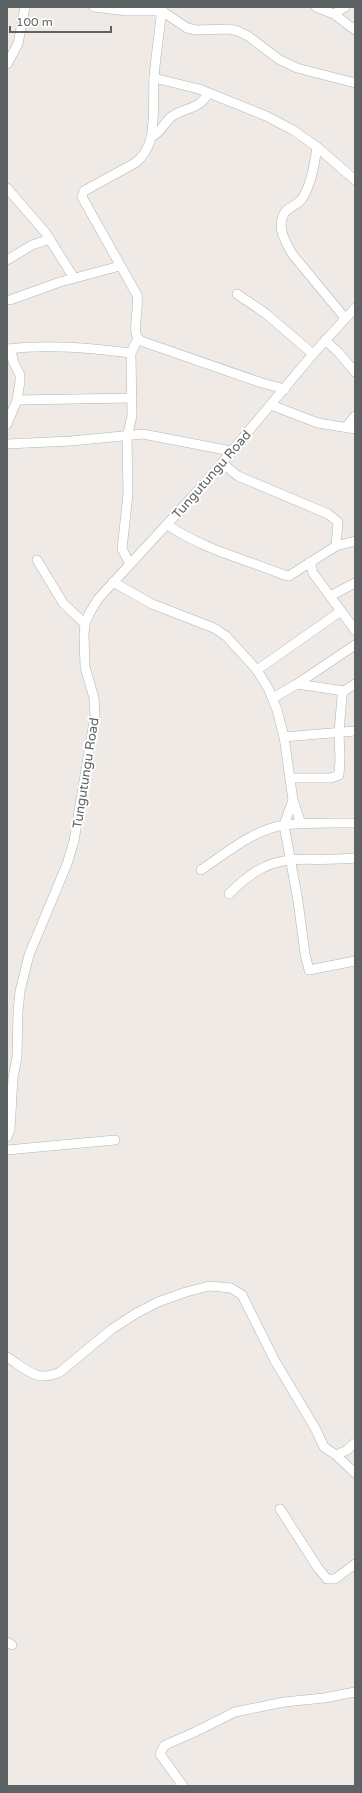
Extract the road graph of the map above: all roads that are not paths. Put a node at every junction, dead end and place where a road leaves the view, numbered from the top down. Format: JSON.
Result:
{"nodes":[{"id":1,"x":25,"y":7,"type":"edge"},
{"id":2,"x":94,"y":7,"type":"edge"},
{"id":3,"x":316,"y":7,"type":"edge"},
{"id":4,"x":345,"y":7,"type":"edge"},
{"id":5,"x":103,"y":8,"type":"edge"},
{"id":6,"x":162,"y":9,"type":"edge"},
{"id":7,"x":330,"y":11,"type":"edge"},
{"id":8,"x":355,"y":30,"type":"edge"},
{"id":9,"x":7,"y":64,"type":"edge"},
{"id":10,"x":154,"y":78,"type":"junction"},
{"id":11,"x":355,"y":83,"type":"edge"},
{"id":12,"x":208,"y":93,"type":"junction"},
{"id":13,"x":151,"y":137,"type":"junction"},
{"id":14,"x":317,"y":146,"type":"junction"},
{"id":15,"x":355,"y":180,"type":"edge"},
{"id":16,"x":7,"y":188,"type":"edge"},
{"id":17,"x":50,"y":239,"type":"junction"},
{"id":18,"x":7,"y":260,"type":"edge"},
{"id":19,"x":120,"y":266,"type":"junction"},
{"id":20,"x":74,"y":278,"type":"junction"},
{"id":21,"x":237,"y":294,"type":"dead end"},
{"id":22,"x":10,"y":300,"type":"dead end"},
{"id":23,"x":355,"y":308,"type":"edge"},
{"id":24,"x":345,"y":318,"type":"junction"},
{"id":25,"x":138,"y":338,"type":"junction"},
{"id":26,"x":325,"y":340,"type":"junction"},
{"id":27,"x":9,"y":349,"type":"edge"},
{"id":28,"x":131,"y":353,"type":"junction"},
{"id":29,"x":313,"y":354,"type":"junction"},
{"id":30,"x":355,"y":372,"type":"edge"},
{"id":31,"x":285,"y":389,"type":"junction"},
{"id":32,"x":132,"y":398,"type":"junction"},
{"id":33,"x":17,"y":400,"type":"junction"},
{"id":34,"x":271,"y":405,"type":"junction"},
{"id":35,"x":355,"y":416,"type":"edge"},
{"id":36,"x":7,"y":424,"type":"edge"},
{"id":37,"x":351,"y":428,"type":"edge"},
{"id":38,"x":127,"y":437,"type":"junction"},
{"id":39,"x":7,"y":444,"type":"edge"},
{"id":40,"x":231,"y":451,"type":"junction"},
{"id":41,"x":222,"y":463,"type":"junction"},
{"id":42,"x":168,"y":525,"type":"junction"},
{"id":43,"x":355,"y":541,"type":"edge"},
{"id":44,"x":336,"y":546,"type":"junction"},
{"id":45,"x":37,"y":560,"type":"dead end"},
{"id":46,"x":310,"y":562,"type":"junction"},
{"id":47,"x":130,"y":564,"type":"junction"},
{"id":48,"x":113,"y":582,"type":"junction"},
{"id":49,"x":355,"y":583,"type":"edge"},
{"id":50,"x":330,"y":596,"type":"junction"},
{"id":51,"x":341,"y":611,"type":"junction"},
{"id":52,"x":85,"y":624,"type":"junction"},
{"id":53,"x":355,"y":630,"type":"edge"},
{"id":54,"x":355,"y":645,"type":"edge"},
{"id":55,"x":257,"y":670,"type":"junction"},
{"id":56,"x":297,"y":684,"type":"junction"},
{"id":57,"x":355,"y":684,"type":"edge"},
{"id":58,"x":344,"y":691,"type":"junction"},
{"id":59,"x":273,"y":698,"type":"junction"},
{"id":60,"x":355,"y":731,"type":"edge"},
{"id":61,"x":339,"y":732,"type":"junction"},
{"id":62,"x":284,"y":737,"type":"junction"},
{"id":63,"x":290,"y":778,"type":"junction"},
{"id":64,"x":293,"y":800,"type":"junction"},
{"id":65,"x":355,"y":823,"type":"edge"},
{"id":66,"x":300,"y":824,"type":"junction"},
{"id":67,"x":284,"y":825,"type":"junction"},
{"id":68,"x":355,"y":858,"type":"edge"},
{"id":69,"x":290,"y":859,"type":"junction"},
{"id":70,"x":201,"y":870,"type":"dead end"},
{"id":71,"x":229,"y":894,"type":"dead end"},
{"id":72,"x":355,"y":961,"type":"edge"},
{"id":73,"x":8,"y":1132,"type":"edge"},
{"id":74,"x":115,"y":1140,"type":"dead end"},
{"id":75,"x":7,"y":1150,"type":"edge"},
{"id":76,"x":7,"y":1357,"type":"edge"},
{"id":77,"x":355,"y":1443,"type":"edge"},
{"id":78,"x":336,"y":1455,"type":"junction"},
{"id":79,"x":355,"y":1473,"type":"edge"},
{"id":80,"x":280,"y":1509,"type":"dead end"},
{"id":81,"x":355,"y":1564,"type":"edge"},
{"id":82,"x":355,"y":1692,"type":"edge"},
{"id":83,"x":179,"y":1784,"type":"edge"}],
"edges":[{"from":1,"to":9,"type":"street"},
{"from":2,"to":5,"type":"street"},
{"from":3,"to":7,"type":"street"},
{"from":4,"to":7,"type":"street"},
{"from":5,"to":6,"type":"street"},
{"from":6,"to":10,"type":"street"},
{"from":6,"to":11,"type":"street"},
{"from":7,"to":8,"type":"street"},
{"from":10,"to":12,"type":"street"},
{"from":10,"to":13,"type":"street"},
{"from":12,"to":13,"type":"street"},
{"from":12,"to":14,"type":"street"},
{"from":13,"to":19,"type":"street"},
{"from":14,"to":15,"type":"street"},
{"from":14,"to":24,"type":"street"},
{"from":16,"to":17,"type":"street"},
{"from":17,"to":18,"type":"street"},
{"from":17,"to":20,"type":"street"},
{"from":19,"to":20,"type":"street"},
{"from":19,"to":25,"type":"street"},
{"from":20,"to":22,"type":"street"},
{"from":21,"to":29,"type":"street"},
{"from":23,"to":24,"type":"street","name":"Tungutungu Road"},
{"from":24,"to":26,"type":"street","name":"Tungutungu Road"},
{"from":25,"to":28,"type":"street"},
{"from":25,"to":31,"type":"street"},
{"from":26,"to":29,"type":"street","name":"Tungutungu Road"},
{"from":26,"to":30,"type":"street"},
{"from":27,"to":28,"type":"street"},
{"from":27,"to":33,"type":"street"},
{"from":28,"to":32,"type":"street"},
{"from":29,"to":31,"type":"street","name":"Tungutungu Road"},
{"from":31,"to":34,"type":"street","name":"Tungutungu Road"},
{"from":32,"to":33,"type":"street"},
{"from":32,"to":38,"type":"street"},
{"from":33,"to":36,"type":"street"},
{"from":34,"to":37,"type":"street"},
{"from":34,"to":40,"type":"street","name":"Tungutungu Road"},
{"from":35,"to":37,"type":"street"},
{"from":38,"to":39,"type":"street"},
{"from":38,"to":40,"type":"street"},
{"from":38,"to":47,"type":"street"},
{"from":40,"to":41,"type":"street","name":"Tungutungu Road"},
{"from":41,"to":42,"type":"street","name":"Tungutungu Road"},
{"from":41,"to":44,"type":"street"},
{"from":42,"to":46,"type":"street"},
{"from":42,"to":47,"type":"street","name":"Tungutungu Road"},
{"from":43,"to":44,"type":"street"},
{"from":44,"to":46,"type":"street"},
{"from":45,"to":52,"type":"street"},
{"from":46,"to":50,"type":"street"},
{"from":47,"to":48,"type":"street","name":"Tungutungu Road"},
{"from":48,"to":52,"type":"street","name":"Tungutungu Road"},
{"from":48,"to":55,"type":"street"},
{"from":49,"to":50,"type":"street"},
{"from":50,"to":51,"type":"street"},
{"from":51,"to":53,"type":"street"},
{"from":51,"to":55,"type":"street"},
{"from":52,"to":73,"type":"street","name":"Tungutungu Road"},
{"from":54,"to":56,"type":"street"},
{"from":55,"to":59,"type":"street"},
{"from":56,"to":58,"type":"street"},
{"from":56,"to":59,"type":"street"},
{"from":57,"to":58,"type":"street"},
{"from":58,"to":61,"type":"street"},
{"from":59,"to":62,"type":"street"},
{"from":60,"to":61,"type":"street"},
{"from":61,"to":62,"type":"street"},
{"from":61,"to":63,"type":"street"},
{"from":62,"to":63,"type":"street"},
{"from":63,"to":64,"type":"street"},
{"from":64,"to":66,"type":"street"},
{"from":64,"to":67,"type":"street"},
{"from":65,"to":66,"type":"street"},
{"from":66,"to":67,"type":"street"},
{"from":67,"to":69,"type":"street"},
{"from":67,"to":70,"type":"street"},
{"from":68,"to":69,"type":"street"},
{"from":69,"to":71,"type":"street"},
{"from":69,"to":72,"type":"street"},
{"from":74,"to":75,"type":"street"},
{"from":76,"to":78,"type":"street"},
{"from":77,"to":78,"type":"street"},
{"from":78,"to":79,"type":"street"},
{"from":80,"to":81,"type":"street"},
{"from":82,"to":83,"type":"street"}]}
